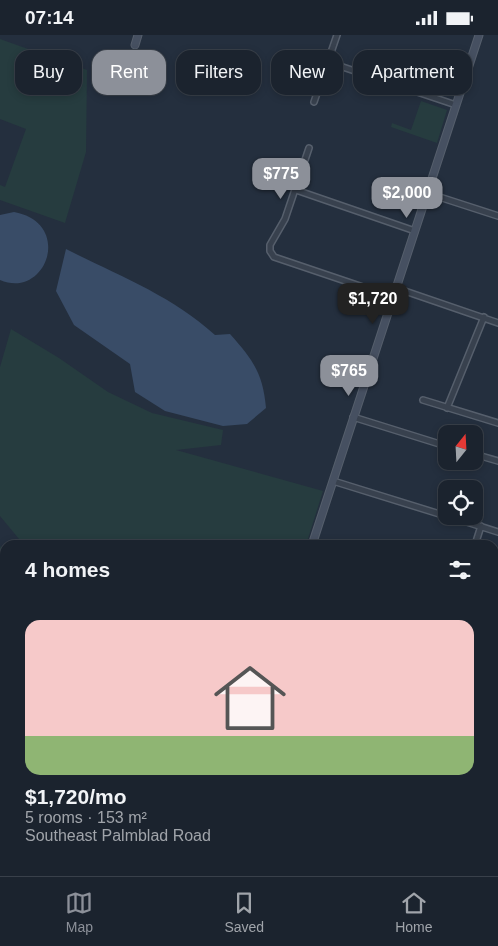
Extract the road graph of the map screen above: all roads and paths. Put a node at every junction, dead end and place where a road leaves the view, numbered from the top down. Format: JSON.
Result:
{"nodes":[{"id":1,"x":138,"y":35,"type":"edge"},
{"id":2,"x":337,"y":35,"type":"edge"},
{"id":3,"x":479,"y":35,"type":"edge"},
{"id":4,"x":135,"y":45,"type":"dead end"},
{"id":5,"x":331,"y":50,"type":"edge"},
{"id":6,"x":343,"y":67,"type":"edge"},
{"id":7,"x":316,"y":95,"type":"edge"},
{"id":8,"x":314,"y":102,"type":"dead end"},
{"id":9,"x":456,"y":105,"type":"junction"},
{"id":10,"x":309,"y":148,"type":"dead end"},
{"id":11,"x":296,"y":190,"type":"junction"},
{"id":12,"x":427,"y":193,"type":"junction"},
{"id":13,"x":498,"y":216,"type":"edge"},
{"id":14,"x":415,"y":231,"type":"junction"},
{"id":15,"x":396,"y":287,"type":"junction"},
{"id":16,"x":484,"y":317,"type":"junction"},
{"id":17,"x":498,"y":323,"type":"edge"},
{"id":18,"x":422,"y":400,"type":"dead end"},
{"id":19,"x":448,"y":408,"type":"junction"},
{"id":20,"x":353,"y":417,"type":"junction"},
{"id":21,"x":498,"y":423,"type":"edge"},
{"id":22,"x":438,"y":444,"type":"edge"},
{"id":23,"x":483,"y":457,"type":"edge"},
{"id":24,"x":498,"y":461,"type":"edge"},
{"id":25,"x":333,"y":481,"type":"junction"},
{"id":26,"x":438,"y":513,"type":"edge"},
{"id":27,"x":478,"y":525,"type":"edge"},
{"id":28,"x":481,"y":526,"type":"junction"},
{"id":29,"x":498,"y":531,"type":"edge"},
{"id":30,"x":314,"y":540,"type":"edge"},
{"id":31,"x":477,"y":540,"type":"edge"}],
"edges":[{"from":1,"to":4,"type":"street"},
{"from":2,"to":5,"type":"street"},
{"from":3,"to":9,"type":"street"},
{"from":6,"to":9,"type":"street"},
{"from":7,"to":8,"type":"street"},
{"from":9,"to":12,"type":"street"},
{"from":10,"to":11,"type":"street"},
{"from":11,"to":14,"type":"street"},
{"from":11,"to":15,"type":"street"},
{"from":12,"to":13,"type":"street"},
{"from":12,"to":14,"type":"street"},
{"from":14,"to":15,"type":"street"},
{"from":15,"to":16,"type":"street"},
{"from":15,"to":20,"type":"street"},
{"from":16,"to":17,"type":"street"},
{"from":16,"to":19,"type":"street"},
{"from":18,"to":19,"type":"street"},
{"from":19,"to":21,"type":"street"},
{"from":20,"to":22,"type":"street"},
{"from":20,"to":25,"type":"street"},
{"from":23,"to":24,"type":"street"},
{"from":25,"to":26,"type":"street"},
{"from":25,"to":30,"type":"street"},
{"from":27,"to":28,"type":"street"},
{"from":28,"to":29,"type":"street"},
{"from":28,"to":31,"type":"street"}]}
